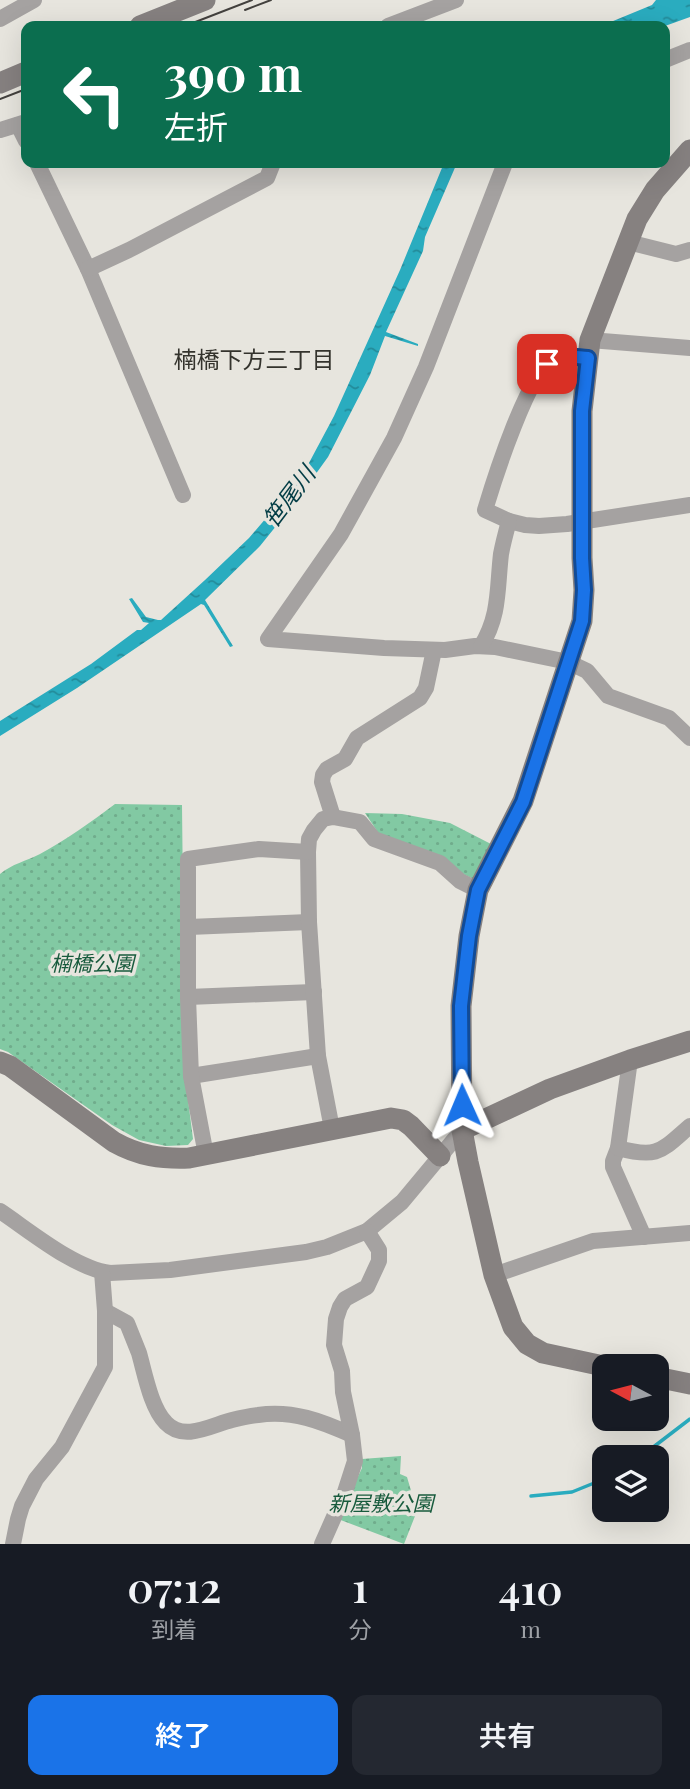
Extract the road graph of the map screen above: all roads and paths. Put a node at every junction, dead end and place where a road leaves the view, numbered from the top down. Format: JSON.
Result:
{"nodes":[{"id":1,"x":34,"y":0,"type":"edge"},
{"id":2,"x":205,"y":0,"type":"edge"},
{"id":3,"x":456,"y":0,"type":"edge"},
{"id":4,"x":0,"y":19,"type":"edge"},
{"id":5,"x":152,"y":21,"type":"edge"},
{"id":6,"x":401,"y":21,"type":"edge"},
{"id":7,"x":690,"y":50,"type":"edge"},
{"id":8,"x":670,"y":58,"type":"edge"},
{"id":9,"x":21,"y":74,"type":"edge"},
{"id":10,"x":0,"y":83,"type":"edge"},
{"id":11,"x":21,"y":123,"type":"edge"},
{"id":12,"x":0,"y":130,"type":"edge"},
{"id":13,"x":690,"y":150,"type":"edge"},
{"id":14,"x":39,"y":168,"type":"edge"},
{"id":15,"x":271,"y":168,"type":"edge"},
{"id":16,"x":503,"y":168,"type":"edge"},
{"id":17,"x":628,"y":242,"type":"junction"},
{"id":18,"x":690,"y":250,"type":"edge"},
{"id":19,"x":88,"y":269,"type":"junction"},
{"id":20,"x":690,"y":348,"type":"edge"},
{"id":21,"x":589,"y":349,"type":"junction"},
{"id":22,"x":183,"y":495,"type":"dead end"},
{"id":23,"x":690,"y":505,"type":"edge"},
{"id":24,"x":509,"y":521,"type":"junction"},
{"id":25,"x":582,"y":521,"type":"junction"},
{"id":26,"x":481,"y":646,"type":"junction"},
{"id":27,"x":434,"y":650,"type":"junction"},
{"id":28,"x":568,"y":662,"type":"junction"},
{"id":29,"x":690,"y":738,"type":"edge"},
{"id":30,"x":333,"y":817,"type":"junction"},
{"id":31,"x":308,"y":852,"type":"junction"},
{"id":32,"x":478,"y":890,"type":"junction"},
{"id":33,"x":309,"y":922,"type":"junction"},
{"id":34,"x":188,"y":927,"type":"junction"},
{"id":35,"x":314,"y":992,"type":"junction"},
{"id":36,"x":188,"y":998,"type":"junction"},
{"id":37,"x":690,"y":1041,"type":"edge"},
{"id":38,"x":318,"y":1056,"type":"junction"},
{"id":39,"x":630,"y":1060,"type":"junction"},
{"id":40,"x":0,"y":1062,"type":"edge"},
{"id":41,"x":191,"y":1076,"type":"junction"},
{"id":42,"x":690,"y":1126,"type":"edge"},
{"id":43,"x":332,"y":1129,"type":"junction"},
{"id":44,"x":462,"y":1130,"type":"junction"},
{"id":45,"x":618,"y":1149,"type":"junction"},
{"id":46,"x":206,"y":1155,"type":"junction"},
{"id":47,"x":440,"y":1156,"type":"junction"},
{"id":48,"x":0,"y":1211,"type":"edge"},
{"id":49,"x":367,"y":1231,"type":"junction"},
{"id":50,"x":690,"y":1233,"type":"edge"},
{"id":51,"x":644,"y":1237,"type":"junction"},
{"id":52,"x":102,"y":1272,"type":"junction"},
{"id":53,"x":494,"y":1275,"type":"junction"},
{"id":54,"x":105,"y":1311,"type":"junction"},
{"id":55,"x":592,"y":1364,"type":"edge"},
{"id":56,"x":669,"y":1380,"type":"edge"},
{"id":57,"x":690,"y":1384,"type":"edge"},
{"id":58,"x":352,"y":1435,"type":"junction"},
{"id":59,"x":13,"y":1544,"type":"edge"},
{"id":60,"x":322,"y":1544,"type":"edge"}],
"edges":[{"from":1,"to":4,"type":"street"},
{"from":2,"to":5,"type":"street"},
{"from":3,"to":6,"type":"street"},
{"from":7,"to":8,"type":"street"},
{"from":9,"to":10,"type":"street"},
{"from":11,"to":12,"type":"street"},
{"from":13,"to":17,"type":"street"},
{"from":14,"to":19,"type":"street"},
{"from":15,"to":19,"type":"street"},
{"from":16,"to":27,"type":"street"},
{"from":17,"to":18,"type":"street"},
{"from":17,"to":21,"type":"street"},
{"from":19,"to":22,"type":"street"},
{"from":20,"to":21,"type":"street"},
{"from":21,"to":24,"type":"street"},
{"from":21,"to":25,"type":"street"},
{"from":23,"to":25,"type":"street"},
{"from":24,"to":25,"type":"street"},
{"from":24,"to":26,"type":"street"},
{"from":25,"to":28,"type":"street"},
{"from":26,"to":27,"type":"street"},
{"from":26,"to":28,"type":"street"},
{"from":27,"to":30,"type":"street"},
{"from":28,"to":29,"type":"street"},
{"from":28,"to":32,"type":"street"},
{"from":30,"to":31,"type":"street"},
{"from":30,"to":32,"type":"street"},
{"from":31,"to":33,"type":"street"},
{"from":31,"to":34,"type":"street"},
{"from":32,"to":44,"type":"street"},
{"from":33,"to":34,"type":"street"},
{"from":33,"to":35,"type":"street"},
{"from":34,"to":36,"type":"street"},
{"from":35,"to":36,"type":"street"},
{"from":35,"to":38,"type":"street"},
{"from":36,"to":41,"type":"street"},
{"from":37,"to":39,"type":"street"},
{"from":38,"to":41,"type":"street"},
{"from":38,"to":43,"type":"street"},
{"from":39,"to":44,"type":"street"},
{"from":39,"to":45,"type":"street"},
{"from":40,"to":46,"type":"street"},
{"from":41,"to":46,"type":"street"},
{"from":42,"to":45,"type":"street"},
{"from":43,"to":46,"type":"street"},
{"from":43,"to":47,"type":"street"},
{"from":44,"to":47,"type":"street"},
{"from":44,"to":53,"type":"street"},
{"from":45,"to":51,"type":"street"},
{"from":47,"to":49,"type":"street"},
{"from":48,"to":52,"type":"street"},
{"from":49,"to":52,"type":"street"},
{"from":49,"to":58,"type":"street"},
{"from":50,"to":51,"type":"street"},
{"from":51,"to":53,"type":"street"},
{"from":52,"to":54,"type":"street"},
{"from":53,"to":55,"type":"street"},
{"from":54,"to":58,"type":"street"},
{"from":54,"to":59,"type":"street"},
{"from":56,"to":57,"type":"street"},
{"from":58,"to":60,"type":"street"}]}
